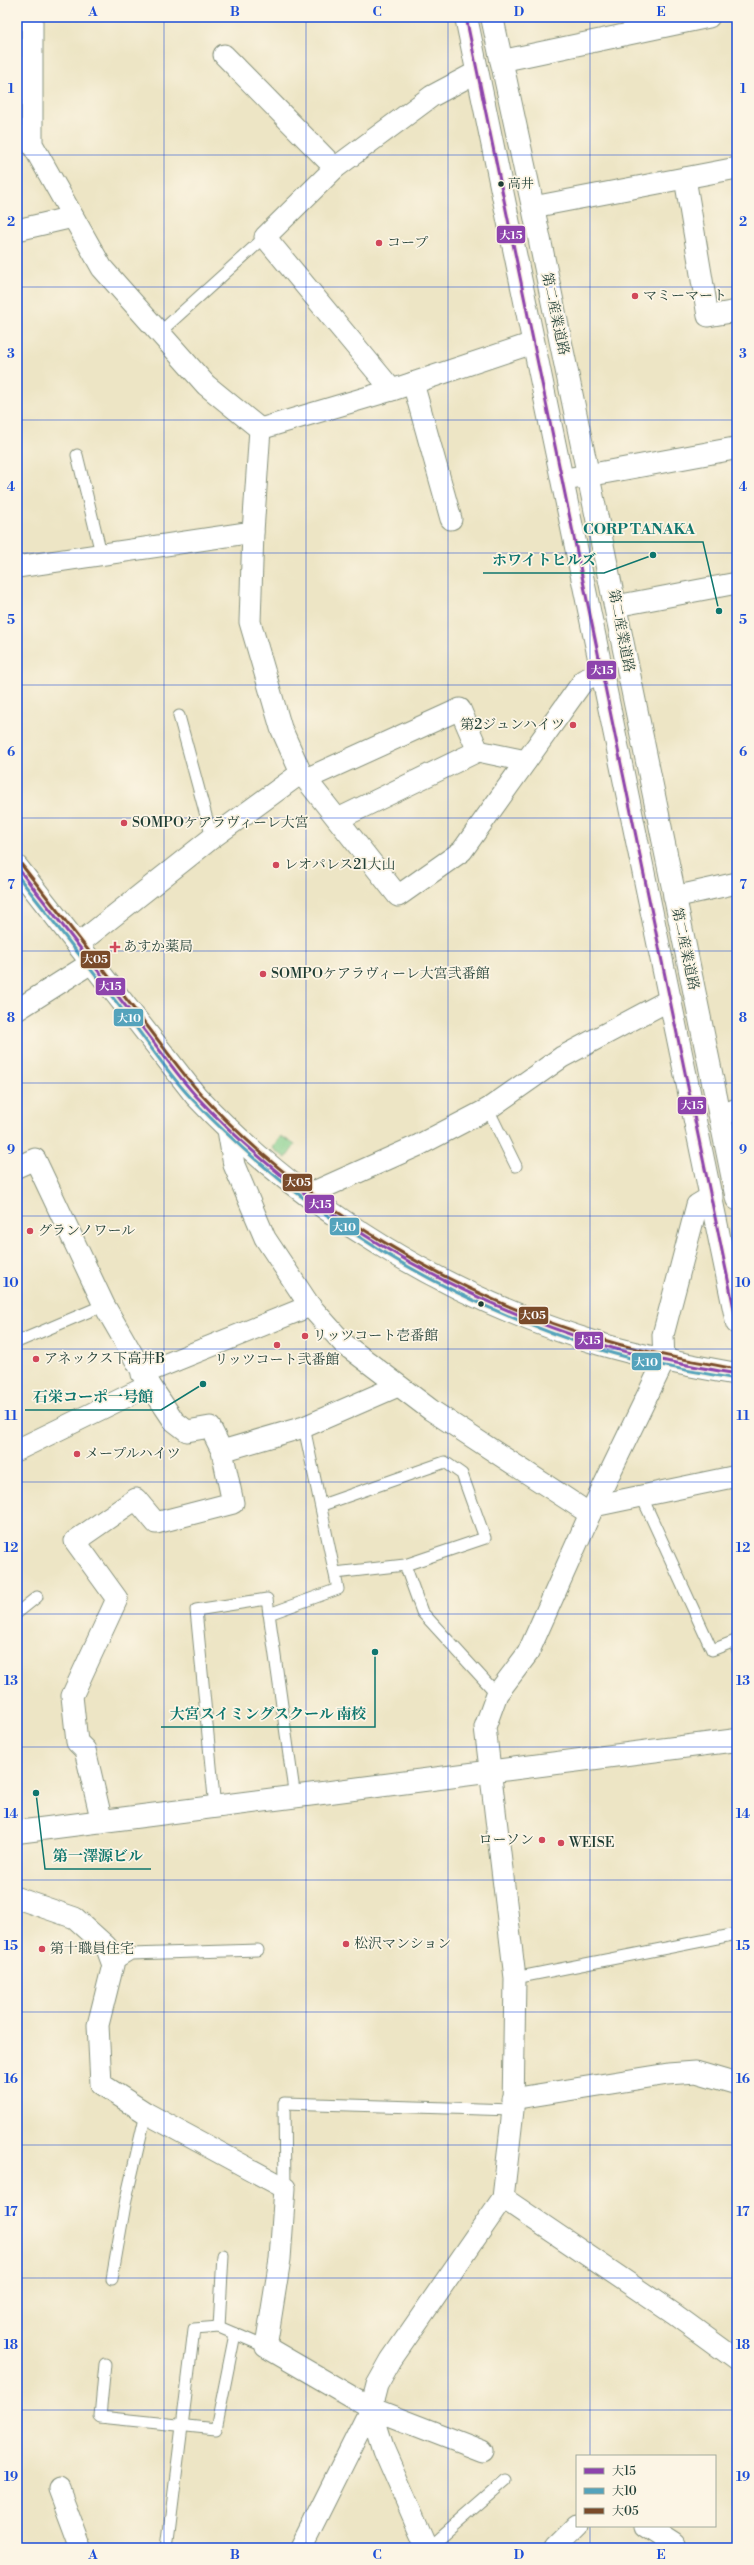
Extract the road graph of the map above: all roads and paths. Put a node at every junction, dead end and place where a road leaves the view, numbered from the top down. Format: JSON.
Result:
{"nodes":[{"id":1,"x":32,"y":17,"type":"edge"},
{"id":2,"x":466,"y":17,"type":"edge"},
{"id":3,"x":492,"y":17,"type":"edge"},
{"id":4,"x":709,"y":17,"type":"edge"},
{"id":5,"x":637,"y":24,"type":"edge"},
{"id":6,"x":224,"y":55,"type":"dead end"},
{"id":7,"x":501,"y":61,"type":"junction"},
{"id":8,"x":477,"y":72,"type":"junction"},
{"id":9,"x":25,"y":146,"type":"edge"},
{"id":10,"x":335,"y":168,"type":"junction"},
{"id":11,"x":737,"y":168,"type":"edge"},
{"id":12,"x":684,"y":178,"type":"junction"},
{"id":13,"x":533,"y":207,"type":"junction"},
{"id":14,"x":73,"y":217,"type":"junction"},
{"id":15,"x":17,"y":230,"type":"edge"},
{"id":16,"x":265,"y":237,"type":"junction"},
{"id":17,"x":737,"y":311,"type":"edge"},
{"id":18,"x":160,"y":333,"type":"junction"},
{"id":19,"x":533,"y":343,"type":"junction"},
{"id":20,"x":413,"y":383,"type":"junction"},
{"id":21,"x":392,"y":390,"type":"junction"},
{"id":22,"x":260,"y":429,"type":"junction"},
{"id":23,"x":737,"y":448,"type":"edge"},
{"id":24,"x":77,"y":455,"type":"dead end"},
{"id":25,"x":588,"y":475,"type":"junction"},
{"id":26,"x":563,"y":480,"type":"junction"},
{"id":27,"x":451,"y":518,"type":"dead end"},
{"id":28,"x":252,"y":532,"type":"junction"},
{"id":29,"x":101,"y":553,"type":"junction"},
{"id":30,"x":17,"y":567,"type":"edge"},
{"id":31,"x":737,"y":583,"type":"edge"},
{"id":32,"x":616,"y":606,"type":"junction"},
{"id":33,"x":603,"y":672,"type":"junction"},
{"id":34,"x":179,"y":716,"type":"dead end"},
{"id":35,"x":478,"y":751,"type":"junction"},
{"id":36,"x":526,"y":761,"type":"junction"},
{"id":37,"x":304,"y":776,"type":"junction"},
{"id":38,"x":338,"y":819,"type":"junction"},
{"id":39,"x":212,"y":838,"type":"junction"},
{"id":40,"x":17,"y":867,"type":"edge"},
{"id":41,"x":737,"y":883,"type":"edge"},
{"id":42,"x":674,"y":897,"type":"junction"},
{"id":43,"x":77,"y":945,"type":"junction"},
{"id":44,"x":91,"y":963,"type":"junction"},
{"id":45,"x":671,"y":999,"type":"junction"},
{"id":46,"x":17,"y":1010,"type":"edge"},
{"id":47,"x":488,"y":1109,"type":"junction"},
{"id":48,"x":728,"y":1113,"type":"edge"},
{"id":49,"x":228,"y":1130,"type":"junction"},
{"id":50,"x":516,"y":1166,"type":"dead end"},
{"id":51,"x":17,"y":1167,"type":"edge"},
{"id":52,"x":307,"y":1195,"type":"junction"},
{"id":53,"x":712,"y":1196,"type":"junction"},
{"id":54,"x":737,"y":1199,"type":"edge"},
{"id":55,"x":104,"y":1306,"type":"junction"},
{"id":56,"x":310,"y":1306,"type":"junction"},
{"id":57,"x":737,"y":1323,"type":"edge"},
{"id":58,"x":17,"y":1342,"type":"edge"},
{"id":59,"x":664,"y":1361,"type":"junction"},
{"id":60,"x":737,"y":1374,"type":"edge"},
{"id":61,"x":146,"y":1380,"type":"junction"},
{"id":62,"x":398,"y":1386,"type":"junction"},
{"id":63,"x":304,"y":1427,"type":"junction"},
{"id":64,"x":17,"y":1450,"type":"edge"},
{"id":65,"x":222,"y":1451,"type":"junction"},
{"id":66,"x":737,"y":1476,"type":"edge"},
{"id":67,"x":641,"y":1495,"type":"junction"},
{"id":68,"x":322,"y":1504,"type":"junction"},
{"id":69,"x":592,"y":1510,"type":"junction"},
{"id":70,"x":404,"y":1565,"type":"junction"},
{"id":71,"x":335,"y":1573,"type":"junction"},
{"id":72,"x":36,"y":1597,"type":"dead end"},
{"id":73,"x":17,"y":1613,"type":"edge"},
{"id":74,"x":269,"y":1614,"type":"junction"},
{"id":75,"x":737,"y":1649,"type":"edge"},
{"id":76,"x":497,"y":1694,"type":"junction"},
{"id":77,"x":737,"y":1740,"type":"edge"},
{"id":78,"x":491,"y":1771,"type":"junction"},
{"id":79,"x":295,"y":1798,"type":"junction"},
{"id":80,"x":215,"y":1808,"type":"junction"},
{"id":81,"x":102,"y":1822,"type":"junction"},
{"id":82,"x":17,"y":1832,"type":"edge"},
{"id":83,"x":17,"y":1898,"type":"edge"},
{"id":84,"x":737,"y":1934,"type":"edge"},
{"id":85,"x":258,"y":1950,"type":"dead end"},
{"id":86,"x":114,"y":1965,"type":"junction"},
{"id":87,"x":514,"y":1978,"type":"junction"},
{"id":88,"x":737,"y":2084,"type":"edge"},
{"id":89,"x":513,"y":2104,"type":"junction"},
{"id":90,"x":146,"y":2113,"type":"junction"},
{"id":91,"x":285,"y":2188,"type":"junction"},
{"id":92,"x":503,"y":2198,"type":"junction"},
{"id":93,"x":223,"y":2255,"type":"dead end"},
{"id":94,"x":112,"y":2279,"type":"dead end"},
{"id":95,"x":219,"y":2327,"type":"junction"},
{"id":96,"x":235,"y":2334,"type":"junction"},
{"id":97,"x":266,"y":2347,"type":"junction"},
{"id":98,"x":737,"y":2360,"type":"edge"},
{"id":99,"x":105,"y":2364,"type":"dead end"},
{"id":100,"x":371,"y":2408,"type":"junction"},
{"id":101,"x":181,"y":2425,"type":"junction"},
{"id":102,"x":482,"y":2450,"type":"dead end"},
{"id":103,"x":506,"y":2480,"type":"dead end"},
{"id":104,"x":59,"y":2488,"type":"dead end"},
{"id":105,"x":576,"y":2527,"type":"edge"},
{"id":106,"x":648,"y":2527,"type":"edge"},
{"id":107,"x":81,"y":2548,"type":"edge"},
{"id":108,"x":167,"y":2548,"type":"edge"},
{"id":109,"x":301,"y":2548,"type":"edge"},
{"id":110,"x":428,"y":2548,"type":"edge"},
{"id":111,"x":555,"y":2548,"type":"edge"},
{"id":112,"x":671,"y":2548,"type":"edge"}],
"edges":[{"from":1,"to":9,"type":"street"},
{"from":2,"to":8,"type":"main road","name":"第二産業道路"},
{"from":3,"to":7,"type":"main road","name":"第二産業道路"},
{"from":4,"to":5,"type":"street"},
{"from":5,"to":7,"type":"street"},
{"from":6,"to":10,"type":"street"},
{"from":7,"to":13,"type":"main road","name":"第二産業道路"},
{"from":8,"to":10,"type":"street"},
{"from":8,"to":19,"type":"main road","name":"第二産業道路"},
{"from":9,"to":14,"type":"street"},
{"from":10,"to":16,"type":"street"},
{"from":11,"to":12,"type":"street"},
{"from":12,"to":13,"type":"street"},
{"from":12,"to":17,"type":"street"},
{"from":13,"to":25,"type":"main road","name":"第二産業道路"},
{"from":14,"to":15,"type":"street"},
{"from":14,"to":18,"type":"street"},
{"from":16,"to":18,"type":"lane"},
{"from":16,"to":21,"type":"street"},
{"from":18,"to":22,"type":"street"},
{"from":19,"to":20,"type":"street"},
{"from":19,"to":26,"type":"main road","name":"第二産業道路"},
{"from":20,"to":21,"type":"street"},
{"from":20,"to":27,"type":"street"},
{"from":21,"to":22,"type":"street"},
{"from":22,"to":28,"type":"street"},
{"from":23,"to":25,"type":"main road"},
{"from":24,"to":29,"type":"lane"},
{"from":25,"to":26,"type":"main road"},
{"from":25,"to":32,"type":"main road","name":"第二産業道路"},
{"from":26,"to":33,"type":"main road","name":"第二産業道路"},
{"from":28,"to":29,"type":"street"},
{"from":28,"to":37,"type":"street"},
{"from":29,"to":30,"type":"street"},
{"from":31,"to":32,"type":"street"},
{"from":32,"to":42,"type":"main road","name":"第二産業道路"},
{"from":33,"to":36,"type":"street"},
{"from":33,"to":45,"type":"main road","name":"第二産業道路"},
{"from":34,"to":39,"type":"lane"},
{"from":35,"to":36,"type":"street"},
{"from":35,"to":37,"type":"street"},
{"from":35,"to":38,"type":"street"},
{"from":36,"to":38,"type":"street"},
{"from":37,"to":38,"type":"street"},
{"from":37,"to":39,"type":"street"},
{"from":39,"to":43,"type":"street"},
{"from":40,"to":43,"type":"main road"},
{"from":41,"to":42,"type":"street"},
{"from":42,"to":48,"type":"main road","name":"第二産業道路"},
{"from":43,"to":44,"type":"main road"},
{"from":44,"to":46,"type":"street"},
{"from":44,"to":49,"type":"main road"},
{"from":45,"to":47,"type":"street"},
{"from":45,"to":53,"type":"main road","name":"第二産業道路"},
{"from":47,"to":50,"type":"lane"},
{"from":47,"to":52,"type":"street"},
{"from":48,"to":54,"type":"main road","name":"第二産業道路"},
{"from":49,"to":52,"type":"main road"},
{"from":49,"to":56,"type":"street"},
{"from":51,"to":55,"type":"street"},
{"from":52,"to":59,"type":"main road"},
{"from":53,"to":57,"type":"main road","name":"第二産業道路"},
{"from":53,"to":59,"type":"street"},
{"from":55,"to":58,"type":"lane"},
{"from":55,"to":61,"type":"street"},
{"from":56,"to":61,"type":"street"},
{"from":56,"to":62,"type":"street"},
{"from":59,"to":60,"type":"main road"},
{"from":59,"to":69,"type":"street"},
{"from":61,"to":64,"type":"street"},
{"from":61,"to":65,"type":"street"},
{"from":62,"to":63,"type":"street"},
{"from":62,"to":69,"type":"street"},
{"from":63,"to":65,"type":"street"},
{"from":63,"to":68,"type":"lane"},
{"from":65,"to":81,"type":"street"},
{"from":66,"to":67,"type":"street"},
{"from":67,"to":69,"type":"street"},
{"from":67,"to":75,"type":"lane"},
{"from":68,"to":70,"type":"lane"},
{"from":68,"to":71,"type":"lane"},
{"from":69,"to":76,"type":"street"},
{"from":70,"to":71,"type":"lane"},
{"from":70,"to":76,"type":"lane"},
{"from":71,"to":74,"type":"lane"},
{"from":72,"to":73,"type":"lane"},
{"from":74,"to":79,"type":"lane"},
{"from":74,"to":80,"type":"lane"},
{"from":76,"to":78,"type":"street"},
{"from":77,"to":78,"type":"main road"},
{"from":78,"to":79,"type":"main road"},
{"from":78,"to":87,"type":"street"},
{"from":79,"to":80,"type":"main road"},
{"from":80,"to":81,"type":"main road"},
{"from":81,"to":82,"type":"main road"},
{"from":83,"to":86,"type":"street"},
{"from":84,"to":87,"type":"lane"},
{"from":85,"to":86,"type":"lane"},
{"from":86,"to":90,"type":"street"},
{"from":87,"to":89,"type":"street"},
{"from":88,"to":89,"type":"street"},
{"from":89,"to":91,"type":"lane"},
{"from":89,"to":92,"type":"street"},
{"from":90,"to":91,"type":"street"},
{"from":90,"to":94,"type":"lane"},
{"from":91,"to":97,"type":"street"},
{"from":92,"to":98,"type":"street"},
{"from":92,"to":100,"type":"street"},
{"from":93,"to":95,"type":"lane"},
{"from":95,"to":96,"type":"lane"},
{"from":95,"to":101,"type":"lane"},
{"from":96,"to":97,"type":"lane"},
{"from":96,"to":101,"type":"lane"},
{"from":97,"to":100,"type":"street"},
{"from":99,"to":101,"type":"lane"},
{"from":100,"to":102,"type":"street"},
{"from":100,"to":109,"type":"street"},
{"from":100,"to":110,"type":"street"},
{"from":101,"to":108,"type":"lane"},
{"from":103,"to":110,"type":"lane"},
{"from":104,"to":107,"type":"street"},
{"from":105,"to":111,"type":"street"},
{"from":106,"to":112,"type":"street"}]}
